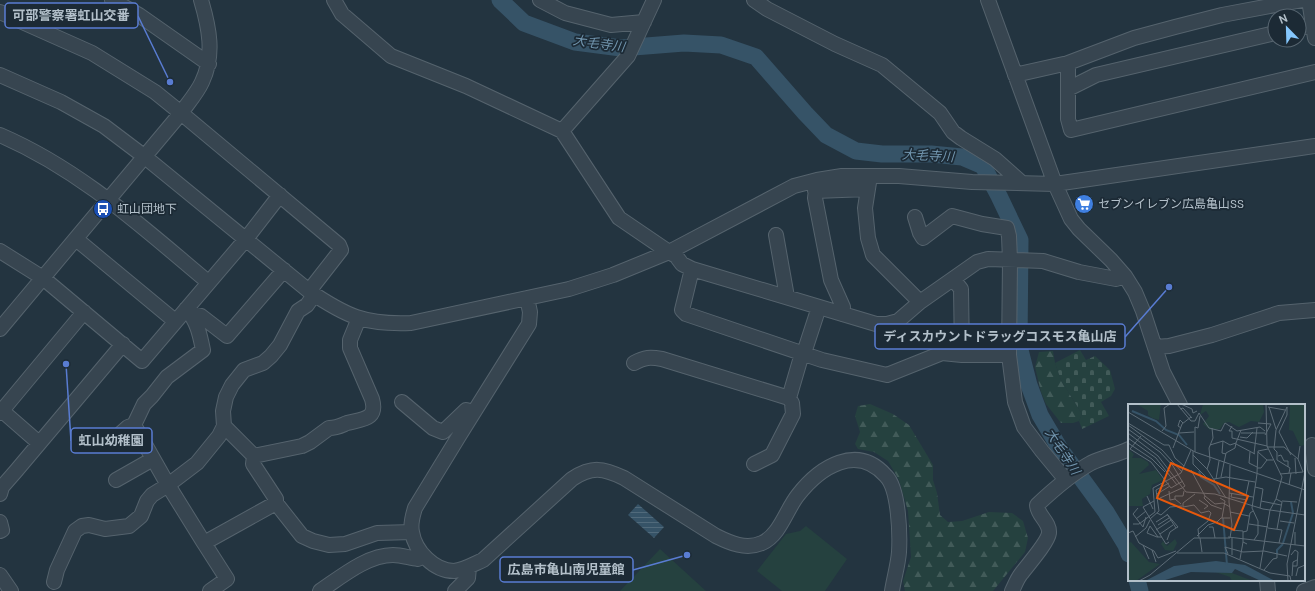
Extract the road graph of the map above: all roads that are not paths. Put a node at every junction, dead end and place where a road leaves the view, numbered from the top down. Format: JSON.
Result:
{"nodes":[{"id":1,"x":112,"y":0,"type":"edge"},
{"id":2,"x":202,"y":0,"type":"edge"},
{"id":3,"x":334,"y":0,"type":"edge"},
{"id":4,"x":540,"y":0,"type":"edge"},
{"id":5,"x":654,"y":0,"type":"edge"},
{"id":6,"x":754,"y":0,"type":"edge"},
{"id":7,"x":988,"y":0,"type":"edge"},
{"id":8,"x":1302,"y":0,"type":"edge"},
{"id":9,"x":1309,"y":0,"type":"edge"},
{"id":10,"x":1279,"y":2,"type":"edge"},
{"id":11,"x":0,"y":12,"type":"edge"},
{"id":12,"x":642,"y":25,"type":"junction"},
{"id":13,"x":1314,"y":31,"type":"edge"},
{"id":14,"x":1267,"y":36,"type":"edge"},
{"id":15,"x":1068,"y":63,"type":"junction"},
{"id":16,"x":209,"y":64,"type":"junction"},
{"id":17,"x":1315,"y":72,"type":"edge"},
{"id":18,"x":0,"y":74,"type":"edge"},
{"id":19,"x":1015,"y":75,"type":"junction"},
{"id":20,"x":1068,"y":89,"type":"junction"},
{"id":21,"x":181,"y":112,"type":"junction"},
{"id":22,"x":562,"y":131,"type":"junction"},
{"id":23,"x":0,"y":135,"type":"edge"},
{"id":24,"x":1315,"y":146,"type":"edge"},
{"id":25,"x":145,"y":157,"type":"junction"},
{"id":26,"x":869,"y":182,"type":"junction"},
{"id":27,"x":1018,"y":183,"type":"junction"},
{"id":28,"x":1055,"y":184,"type":"junction"},
{"id":29,"x":816,"y":186,"type":"junction"},
{"id":30,"x":280,"y":195,"type":"junction"},
{"id":31,"x":108,"y":199,"type":"junction"},
{"id":32,"x":915,"y":217,"type":"dead end"},
{"id":33,"x":776,"y":234,"type":"dead end"},
{"id":34,"x":76,"y":239,"type":"junction"},
{"id":35,"x":246,"y":239,"type":"junction"},
{"id":36,"x":0,"y":250,"type":"edge"},
{"id":37,"x":669,"y":252,"type":"junction"},
{"id":38,"x":1013,"y":260,"type":"junction"},
{"id":39,"x":692,"y":269,"type":"junction"},
{"id":40,"x":284,"y":270,"type":"junction"},
{"id":41,"x":1124,"y":276,"type":"junction"},
{"id":42,"x":43,"y":278,"type":"junction"},
{"id":43,"x":953,"y":279,"type":"junction"},
{"id":44,"x":208,"y":282,"type":"junction"},
{"id":45,"x":312,"y":293,"type":"junction"},
{"id":46,"x":788,"y":297,"type":"junction"},
{"id":47,"x":527,"y":298,"type":"junction"},
{"id":48,"x":920,"y":302,"type":"junction"},
{"id":49,"x":819,"y":307,"type":"junction"},
{"id":50,"x":1315,"y":310,"type":"edge"},
{"id":51,"x":188,"y":311,"type":"junction"},
{"id":52,"x":84,"y":312,"type":"junction"},
{"id":53,"x":842,"y":314,"type":"junction"},
{"id":54,"x":359,"y":318,"type":"junction"},
{"id":55,"x":175,"y":322,"type":"junction"},
{"id":56,"x":0,"y":329,"type":"edge"},
{"id":57,"x":123,"y":344,"type":"junction"},
{"id":58,"x":1155,"y":347,"type":"junction"},
{"id":59,"x":804,"y":353,"type":"junction"},
{"id":60,"x":962,"y":355,"type":"junction"},
{"id":61,"x":1009,"y":355,"type":"junction"},
{"id":62,"x":634,"y":363,"type":"dead end"},
{"id":63,"x":789,"y":398,"type":"junction"},
{"id":64,"x":402,"y":402,"type":"dead end"},
{"id":65,"x":1179,"y":404,"type":"edge"},
{"id":66,"x":1,"y":411,"type":"edge"},
{"id":67,"x":474,"y":412,"type":"junction"},
{"id":68,"x":134,"y":425,"type":"junction"},
{"id":69,"x":224,"y":426,"type":"junction"},
{"id":70,"x":119,"y":435,"type":"dead end"},
{"id":71,"x":39,"y":443,"type":"junction"},
{"id":72,"x":1312,"y":445,"type":"dead end"},
{"id":73,"x":1128,"y":450,"type":"edge"},
{"id":74,"x":254,"y":456,"type":"junction"},
{"id":75,"x":153,"y":459,"type":"junction"},
{"id":76,"x":754,"y":464,"type":"dead end"},
{"id":77,"x":1315,"y":469,"type":"edge"},
{"id":78,"x":1068,"y":479,"type":"junction"},
{"id":79,"x":116,"y":480,"type":"dead end"},
{"id":80,"x":168,"y":485,"type":"junction"},
{"id":81,"x":0,"y":494,"type":"edge"},
{"id":82,"x":276,"y":503,"type":"junction"},
{"id":83,"x":0,"y":522,"type":"edge"},
{"id":84,"x":0,"y":531,"type":"edge"},
{"id":85,"x":412,"y":532,"type":"junction"},
{"id":86,"x":204,"y":543,"type":"junction"},
{"id":87,"x":423,"y":556,"type":"junction"},
{"id":88,"x":469,"y":567,"type":"junction"},
{"id":89,"x":0,"y":574,"type":"edge"},
{"id":90,"x":1020,"y":576,"type":"junction"},
{"id":91,"x":1267,"y":581,"type":"edge"},
{"id":92,"x":54,"y":582,"type":"dead end"},
{"id":93,"x":1315,"y":587,"type":"edge"},
{"id":94,"x":11,"y":591,"type":"edge"},
{"id":95,"x":210,"y":591,"type":"edge"},
{"id":96,"x":320,"y":591,"type":"edge"},
{"id":97,"x":455,"y":591,"type":"edge"},
{"id":98,"x":892,"y":591,"type":"edge"},
{"id":99,"x":1007,"y":591,"type":"edge"},
{"id":100,"x":1012,"y":591,"type":"edge"},
{"id":101,"x":1268,"y":591,"type":"edge"},
{"id":102,"x":1304,"y":591,"type":"edge"}],
"edges":[{"from":1,"to":16,"type":"street"},
{"from":2,"to":16,"type":"street"},
{"from":3,"to":22,"type":"street"},
{"from":4,"to":12,"type":"street"},
{"from":5,"to":12,"type":"street"},
{"from":6,"to":27,"type":"street"},
{"from":7,"to":19,"type":"street"},
{"from":8,"to":10,"type":"street"},
{"from":9,"to":13,"type":"street"},
{"from":10,"to":15,"type":"street"},
{"from":11,"to":21,"type":"street"},
{"from":12,"to":22,"type":"street"},
{"from":14,"to":20,"type":"street"},
{"from":15,"to":19,"type":"street"},
{"from":15,"to":20,"type":"street"},
{"from":16,"to":21,"type":"street"},
{"from":17,"to":20,"type":"street"},
{"from":18,"to":25,"type":"street"},
{"from":19,"to":28,"type":"street"},
{"from":21,"to":25,"type":"street"},
{"from":21,"to":30,"type":"street"},
{"from":22,"to":37,"type":"street"},
{"from":23,"to":31,"type":"street"},
{"from":24,"to":28,"type":"street"},
{"from":25,"to":31,"type":"street"},
{"from":25,"to":35,"type":"street"},
{"from":26,"to":27,"type":"street"},
{"from":26,"to":29,"type":"street"},
{"from":26,"to":48,"type":"street"},
{"from":27,"to":28,"type":"street"},
{"from":28,"to":41,"type":"street"},
{"from":29,"to":37,"type":"street"},
{"from":29,"to":53,"type":"street"},
{"from":30,"to":35,"type":"street"},
{"from":30,"to":45,"type":"street"},
{"from":31,"to":34,"type":"street"},
{"from":31,"to":44,"type":"street"},
{"from":32,"to":38,"type":"street"},
{"from":33,"to":46,"type":"street"},
{"from":34,"to":42,"type":"street"},
{"from":34,"to":55,"type":"street"},
{"from":35,"to":40,"type":"street"},
{"from":35,"to":44,"type":"street"},
{"from":36,"to":42,"type":"street"},
{"from":37,"to":39,"type":"street"},
{"from":37,"to":47,"type":"street"},
{"from":38,"to":41,"type":"street"},
{"from":38,"to":43,"type":"street"},
{"from":38,"to":61,"type":"street"},
{"from":39,"to":46,"type":"street"},
{"from":39,"to":59,"type":"street"},
{"from":40,"to":45,"type":"street"},
{"from":40,"to":51,"type":"street"},
{"from":41,"to":58,"type":"street"},
{"from":42,"to":52,"type":"street"},
{"from":42,"to":56,"type":"street"},
{"from":43,"to":48,"type":"street"},
{"from":43,"to":60,"type":"street"},
{"from":44,"to":51,"type":"street"},
{"from":45,"to":54,"type":"street"},
{"from":45,"to":69,"type":"street"},
{"from":46,"to":49,"type":"street"},
{"from":47,"to":54,"type":"street"},
{"from":47,"to":67,"type":"street"},
{"from":48,"to":53,"type":"street"},
{"from":49,"to":53,"type":"street"},
{"from":49,"to":59,"type":"street"},
{"from":50,"to":58,"type":"street"},
{"from":51,"to":55,"type":"street"},
{"from":51,"to":68,"type":"street"},
{"from":52,"to":57,"type":"street"},
{"from":52,"to":66,"type":"street"},
{"from":54,"to":74,"type":"street"},
{"from":55,"to":57,"type":"street"},
{"from":57,"to":71,"type":"street"},
{"from":58,"to":65,"type":"street"},
{"from":59,"to":60,"type":"street"},
{"from":59,"to":63,"type":"street"},
{"from":60,"to":61,"type":"street"},
{"from":61,"to":78,"type":"street"},
{"from":62,"to":63,"type":"street"},
{"from":63,"to":76,"type":"street"},
{"from":64,"to":67,"type":"street"},
{"from":66,"to":71,"type":"street"},
{"from":67,"to":85,"type":"street"},
{"from":68,"to":70,"type":"street"},
{"from":68,"to":75,"type":"street"},
{"from":69,"to":74,"type":"street"},
{"from":69,"to":80,"type":"street"},
{"from":71,"to":81,"type":"street"},
{"from":72,"to":77,"type":"street"},
{"from":73,"to":78,"type":"street"},
{"from":74,"to":82,"type":"street"},
{"from":75,"to":79,"type":"street"},
{"from":75,"to":80,"type":"street"},
{"from":78,"to":90,"type":"street"},
{"from":80,"to":86,"type":"street"},
{"from":80,"to":92,"type":"street"},
{"from":82,"to":85,"type":"street"},
{"from":82,"to":86,"type":"street"},
{"from":83,"to":84,"type":"street"},
{"from":85,"to":87,"type":"street"},
{"from":86,"to":95,"type":"street"},
{"from":87,"to":88,"type":"street"},
{"from":87,"to":96,"type":"street"},
{"from":88,"to":97,"type":"street"},
{"from":88,"to":98,"type":"street"},
{"from":89,"to":94,"type":"street"},
{"from":90,"to":99,"type":"street"},
{"from":90,"to":100,"type":"street"},
{"from":91,"to":101,"type":"street"},
{"from":93,"to":102,"type":"street"}]}
